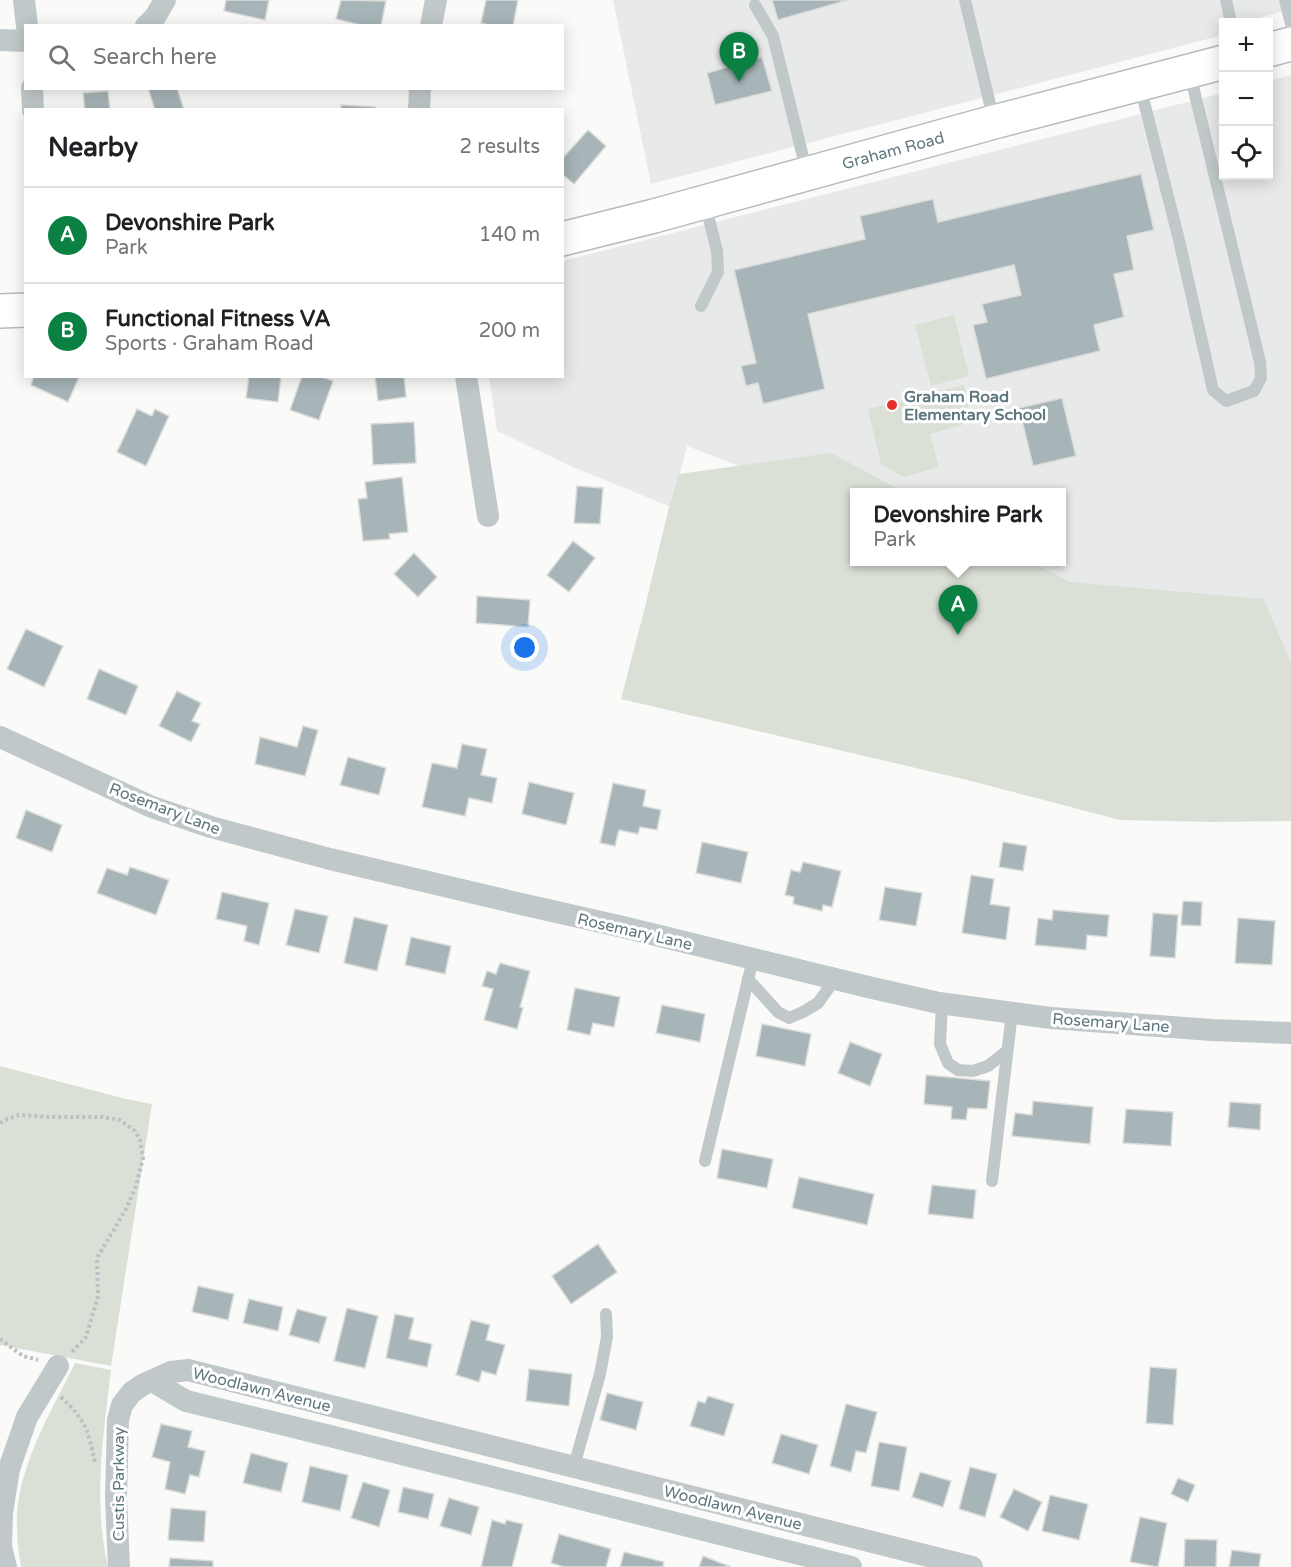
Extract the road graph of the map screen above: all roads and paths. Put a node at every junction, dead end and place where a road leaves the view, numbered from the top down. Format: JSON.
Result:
{"nodes":[{"id":1,"x":24,"y":0,"type":"edge"},
{"id":2,"x":165,"y":0,"type":"edge"},
{"id":3,"x":436,"y":0,"type":"edge"},
{"id":4,"x":964,"y":0,"type":"edge"},
{"id":5,"x":1226,"y":0,"type":"edge"},
{"id":6,"x":1286,"y":0,"type":"edge"},
{"id":7,"x":755,"y":5,"type":"dead end"},
{"id":8,"x":1230,"y":18,"type":"edge"},
{"id":9,"x":27,"y":24,"type":"edge"},
{"id":10,"x":148,"y":24,"type":"edge"},
{"id":11,"x":431,"y":24,"type":"edge"},
{"id":12,"x":1291,"y":24,"type":"edge"},
{"id":13,"x":0,"y":40,"type":"edge"},
{"id":14,"x":24,"y":41,"type":"edge"},
{"id":15,"x":1291,"y":44,"type":"edge"},
{"id":16,"x":1273,"y":49,"type":"edge"},
{"id":17,"x":1219,"y":63,"type":"edge"},
{"id":18,"x":1189,"y":71,"type":"junction"},
{"id":19,"x":1139,"y":85,"type":"junction"},
{"id":20,"x":32,"y":90,"type":"edge"},
{"id":21,"x":420,"y":90,"type":"edge"},
{"id":22,"x":33,"y":108,"type":"edge"},
{"id":23,"x":419,"y":108,"type":"edge"},
{"id":24,"x":994,"y":122,"type":"junction"},
{"id":25,"x":807,"y":174,"type":"junction"},
{"id":26,"x":705,"y":201,"type":"junction"},
{"id":27,"x":564,"y":238,"type":"edge"},
{"id":28,"x":700,"y":306,"type":"dead end"},
{"id":29,"x":24,"y":310,"type":"edge"},
{"id":30,"x":0,"y":311,"type":"edge"},
{"id":31,"x":466,"y":378,"type":"edge"},
{"id":32,"x":488,"y":516,"type":"dead end"},
{"id":33,"x":0,"y":737,"type":"edge"},
{"id":34,"x":751,"y":969,"type":"junction"},
{"id":35,"x":835,"y":979,"type":"junction"},
{"id":36,"x":942,"y":1003,"type":"junction"},
{"id":37,"x":1011,"y":1013,"type":"junction"},
{"id":38,"x":1291,"y":1033,"type":"edge"},
{"id":39,"x":1007,"y":1051,"type":"junction"},
{"id":40,"x":0,"y":1123,"type":"edge"},
{"id":41,"x":705,"y":1161,"type":"dead end"},
{"id":42,"x":992,"y":1180,"type":"dead end"},
{"id":43,"x":606,"y":1314,"type":"dead end"},
{"id":44,"x":0,"y":1339,"type":"edge"},
{"id":45,"x":58,"y":1366,"type":"junction"},
{"id":46,"x":152,"y":1381,"type":"junction"},
{"id":47,"x":77,"y":1413,"type":"dead end"},
{"id":48,"x":89,"y":1433,"type":"dead end"},
{"id":49,"x":574,"y":1466,"type":"junction"},
{"id":50,"x":648,"y":1485,"type":"junction"},
{"id":51,"x":639,"y":1515,"type":"junction"},
{"id":52,"x":6,"y":1567,"type":"edge"},
{"id":53,"x":119,"y":1567,"type":"edge"},
{"id":54,"x":851,"y":1567,"type":"edge"},
{"id":55,"x":972,"y":1567,"type":"edge"}],
"edges":[{"from":1,"to":9,"type":"street"},
{"from":2,"to":10,"type":"street"},
{"from":3,"to":11,"type":"street"},
{"from":4,"to":24,"type":"lane"},
{"from":5,"to":8,"type":"lane"},
{"from":6,"to":12,"type":"lane"},
{"from":7,"to":25,"type":"lane"},
{"from":13,"to":14,"type":"street"},
{"from":15,"to":16,"type":"street"},
{"from":17,"to":18,"type":"street","name":"Graham Road"},
{"from":18,"to":19,"type":"street","name":"Graham Road"},
{"from":18,"to":19,"type":"lane"},
{"from":19,"to":24,"type":"street","name":"Graham Road"},
{"from":20,"to":22,"type":"street"},
{"from":21,"to":23,"type":"street"},
{"from":24,"to":25,"type":"street","name":"Graham Road"},
{"from":25,"to":26,"type":"street","name":"Graham Road"},
{"from":26,"to":27,"type":"street","name":"Graham Road"},
{"from":26,"to":28,"type":"lane"},
{"from":29,"to":30,"type":"street"},
{"from":31,"to":32,"type":"street"},
{"from":33,"to":34,"type":"street","name":"Rosemary Lane"},
{"from":34,"to":35,"type":"street","name":"Rosemary Lane"},
{"from":34,"to":35,"type":"lane"},
{"from":34,"to":41,"type":"lane"},
{"from":35,"to":36,"type":"street","name":"Rosemary Lane"},
{"from":36,"to":37,"type":"street","name":"Rosemary Lane"},
{"from":36,"to":39,"type":"lane"},
{"from":37,"to":38,"type":"street","name":"Rosemary Lane"},
{"from":37,"to":39,"type":"lane"},
{"from":39,"to":42,"type":"lane"},
{"from":40,"to":45,"type":"path"},
{"from":43,"to":49,"type":"lane"},
{"from":44,"to":45,"type":"path"},
{"from":45,"to":52,"type":"street"},
{"from":46,"to":49,"type":"street","name":"Woodlawn Avenue"},
{"from":46,"to":51,"type":"street","name":"Woodlawn Avenue"},
{"from":46,"to":53,"type":"street","name":"Custis Parkway"},
{"from":47,"to":48,"type":"path"},
{"from":49,"to":50,"type":"street","name":"Woodlawn Avenue"},
{"from":50,"to":51,"type":"street"},
{"from":50,"to":55,"type":"street","name":"Woodlawn Avenue"},
{"from":51,"to":54,"type":"street","name":"Woodlawn Avenue"}]}
